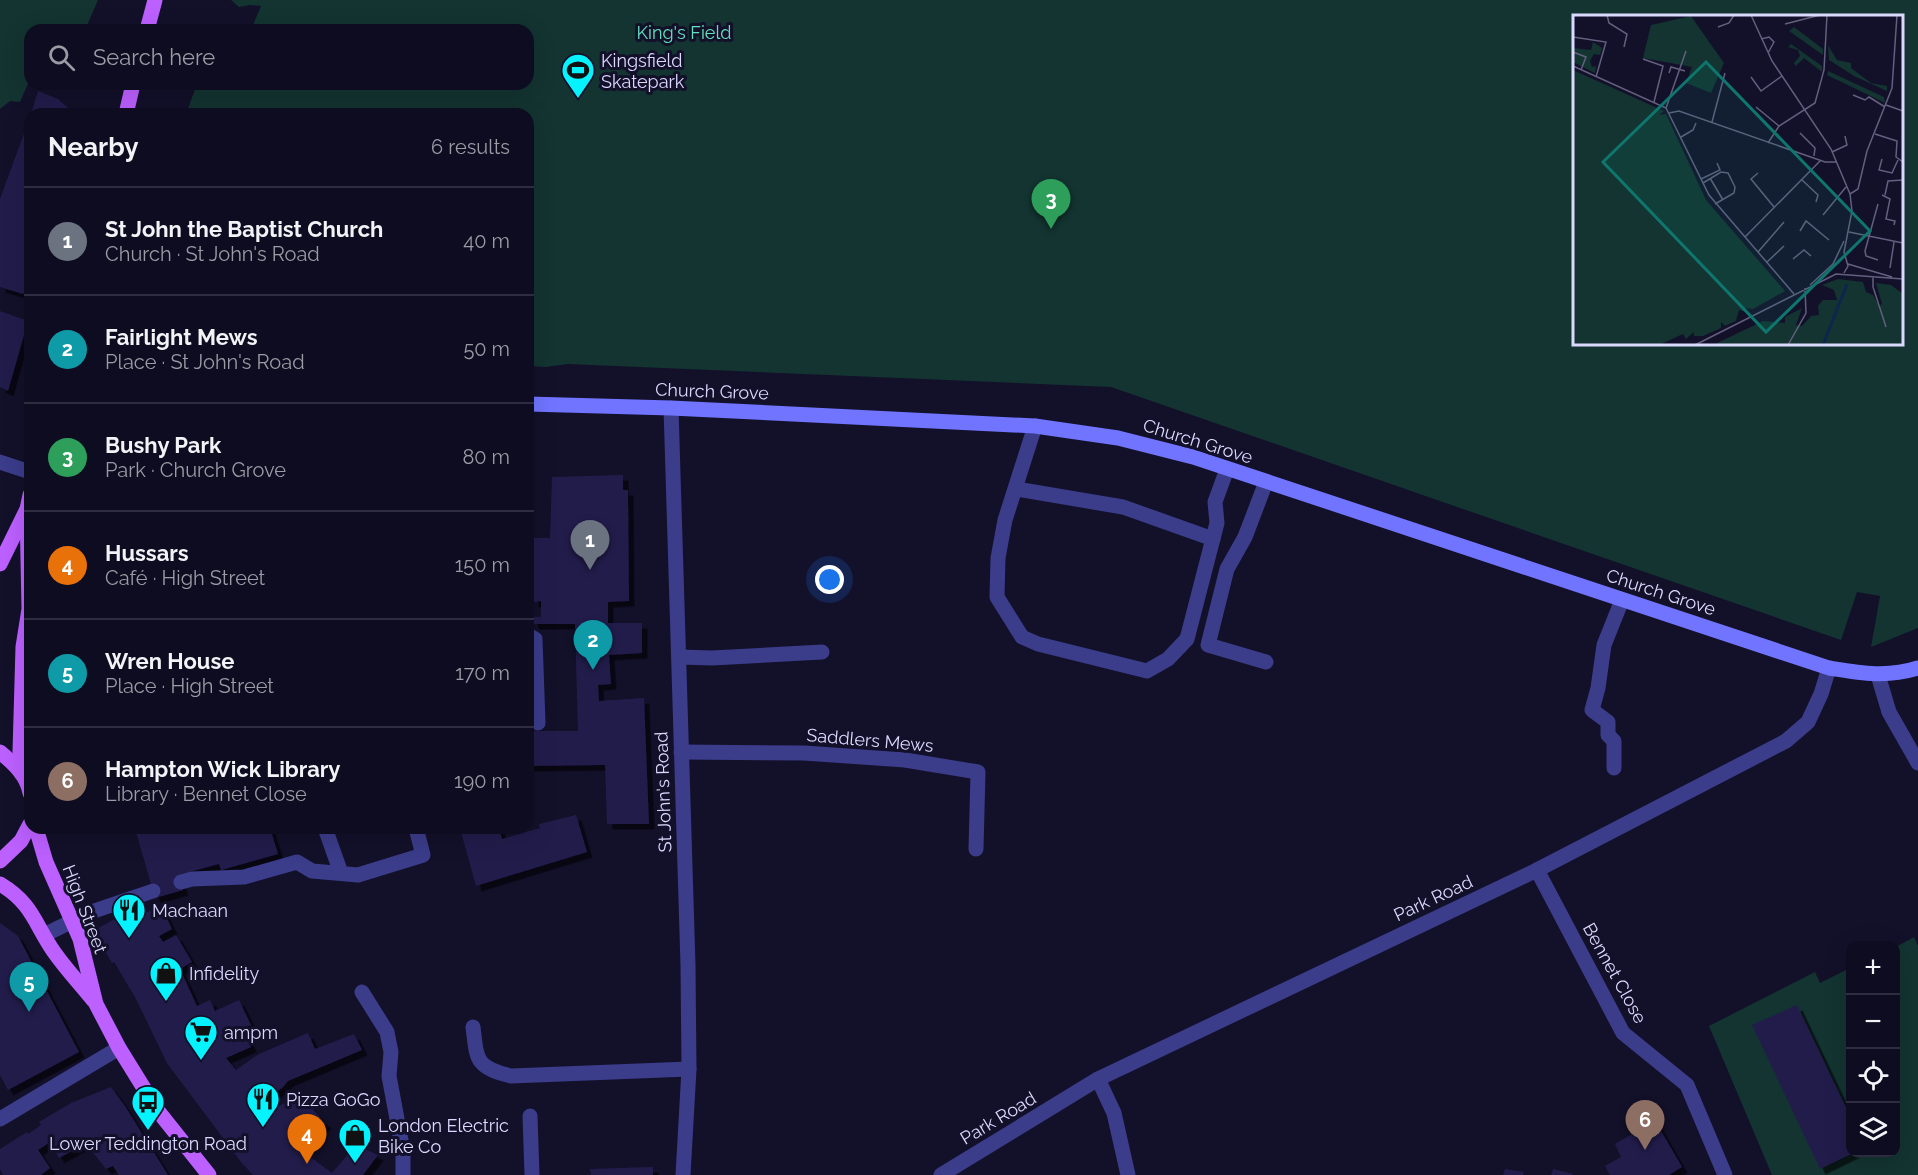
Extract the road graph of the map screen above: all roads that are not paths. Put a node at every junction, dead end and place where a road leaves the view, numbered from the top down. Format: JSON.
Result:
{"nodes":[{"id":1,"x":155,"y":0,"type":"edge"},
{"id":2,"x":149,"y":24,"type":"edge"},
{"id":3,"x":132,"y":90,"type":"edge"},
{"id":4,"x":127,"y":108,"type":"edge"},
{"id":5,"x":534,"y":404,"type":"edge"},
{"id":6,"x":672,"y":408,"type":"junction"},
{"id":7,"x":1035,"y":426,"type":"junction"},
{"id":8,"x":0,"y":462,"type":"edge"},
{"id":9,"x":1227,"y":469,"type":"junction"},
{"id":10,"x":24,"y":470,"type":"edge"},
{"id":11,"x":1266,"y":482,"type":"junction"},
{"id":12,"x":1016,"y":489,"type":"junction"},
{"id":13,"x":24,"y":511,"type":"edge"},
{"id":14,"x":1213,"y":539,"type":"junction"},
{"id":15,"x":0,"y":564,"type":"edge"},
{"id":16,"x":1622,"y":600,"type":"junction"},
{"id":17,"x":534,"y":638,"type":"edge"},
{"id":18,"x":24,"y":641,"type":"edge"},
{"id":19,"x":822,"y":652,"type":"dead end"},
{"id":20,"x":679,"y":657,"type":"junction"},
{"id":21,"x":1266,"y":662,"type":"dead end"},
{"id":22,"x":1829,"y":668,"type":"junction"},
{"id":23,"x":1918,"y":668,"type":"edge"},
{"id":24,"x":1878,"y":675,"type":"junction"},
{"id":25,"x":538,"y":723,"type":"dead end"},
{"id":26,"x":0,"y":752,"type":"edge"},
{"id":27,"x":681,"y":752,"type":"junction"},
{"id":28,"x":1918,"y":763,"type":"edge"},
{"id":29,"x":1614,"y":768,"type":"dead end"},
{"id":30,"x":22,"y":774,"type":"junction"},
{"id":31,"x":24,"y":777,"type":"edge"},
{"id":32,"x":25,"y":834,"type":"edge"},
{"id":33,"x":38,"y":834,"type":"edge"},
{"id":34,"x":328,"y":834,"type":"edge"},
{"id":35,"x":418,"y":834,"type":"edge"},
{"id":36,"x":976,"y":849,"type":"dead end"},
{"id":37,"x":0,"y":861,"type":"edge"},
{"id":38,"x":1538,"y":870,"type":"junction"},
{"id":39,"x":341,"y":873,"type":"junction"},
{"id":40,"x":181,"y":882,"type":"dead end"},
{"id":41,"x":0,"y":884,"type":"edge"},
{"id":42,"x":153,"y":891,"type":"dead end"},
{"id":43,"x":73,"y":921,"type":"junction"},
{"id":44,"x":44,"y":935,"type":"junction"},
{"id":45,"x":362,"y":992,"type":"dead end"},
{"id":46,"x":96,"y":1004,"type":"junction"},
{"id":47,"x":473,"y":1026,"type":"dead end"},
{"id":48,"x":118,"y":1048,"type":"junction"},
{"id":49,"x":689,"y":1069,"type":"junction"},
{"id":50,"x":1098,"y":1079,"type":"junction"},
{"id":51,"x":530,"y":1116,"type":"dead end"},
{"id":52,"x":0,"y":1119,"type":"edge"},
{"id":53,"x":209,"y":1175,"type":"edge"},
{"id":54,"x":403,"y":1175,"type":"edge"},
{"id":55,"x":532,"y":1175,"type":"edge"},
{"id":56,"x":683,"y":1175,"type":"edge"},
{"id":57,"x":941,"y":1175,"type":"edge"},
{"id":58,"x":1128,"y":1175,"type":"edge"},
{"id":59,"x":1725,"y":1175,"type":"edge"}],
"edges":[{"from":1,"to":2,"type":"main road"},
{"from":3,"to":4,"type":"main road"},
{"from":5,"to":6,"type":"main road","name":"Church Grove"},
{"from":6,"to":7,"type":"main road","name":"Church Grove"},
{"from":6,"to":20,"type":"street","name":"St John's Road"},
{"from":7,"to":9,"type":"main road","name":"Church Grove"},
{"from":7,"to":12,"type":"street"},
{"from":8,"to":10,"type":"street"},
{"from":9,"to":11,"type":"main road","name":"Church Grove"},
{"from":9,"to":14,"type":"street"},
{"from":11,"to":16,"type":"main road","name":"Church Grove"},
{"from":11,"to":21,"type":"street"},
{"from":12,"to":14,"type":"street"},
{"from":12,"to":14,"type":"street"},
{"from":13,"to":15,"type":"main road"},
{"from":16,"to":22,"type":"main road","name":"Church Grove"},
{"from":16,"to":29,"type":"street"},
{"from":17,"to":25,"type":"street"},
{"from":18,"to":30,"type":"main road"},
{"from":19,"to":20,"type":"street"},
{"from":20,"to":27,"type":"street","name":"St John's Road"},
{"from":22,"to":24,"type":"main road"},
{"from":22,"to":38,"type":"street","name":"Park Road"},
{"from":23,"to":24,"type":"main road"},
{"from":24,"to":28,"type":"street"},
{"from":26,"to":30,"type":"main road"},
{"from":27,"to":36,"type":"street","name":"Saddlers Mews"},
{"from":27,"to":49,"type":"street","name":"St John's Road"},
{"from":30,"to":31,"type":"main road"},
{"from":32,"to":37,"type":"main road"},
{"from":33,"to":43,"type":"main road","name":"High Street"},
{"from":34,"to":39,"type":"street"},
{"from":35,"to":39,"type":"street"},
{"from":38,"to":50,"type":"street","name":"Park Road"},
{"from":38,"to":59,"type":"street","name":"Bennet Close"},
{"from":39,"to":40,"type":"street"},
{"from":41,"to":44,"type":"main road","name":"High Street"},
{"from":42,"to":43,"type":"street"},
{"from":43,"to":44,"type":"street"},
{"from":43,"to":46,"type":"main road","name":"High Street"},
{"from":44,"to":46,"type":"main road","name":"High Street"},
{"from":45,"to":54,"type":"street"},
{"from":46,"to":48,"type":"main road","name":"High Street"},
{"from":47,"to":49,"type":"street"},
{"from":48,"to":52,"type":"street"},
{"from":48,"to":53,"type":"main road","name":"High Street"},
{"from":49,"to":56,"type":"street","name":"St John's Road"},
{"from":50,"to":57,"type":"street","name":"Park Road"},
{"from":50,"to":58,"type":"street"},
{"from":51,"to":55,"type":"street"}]}
